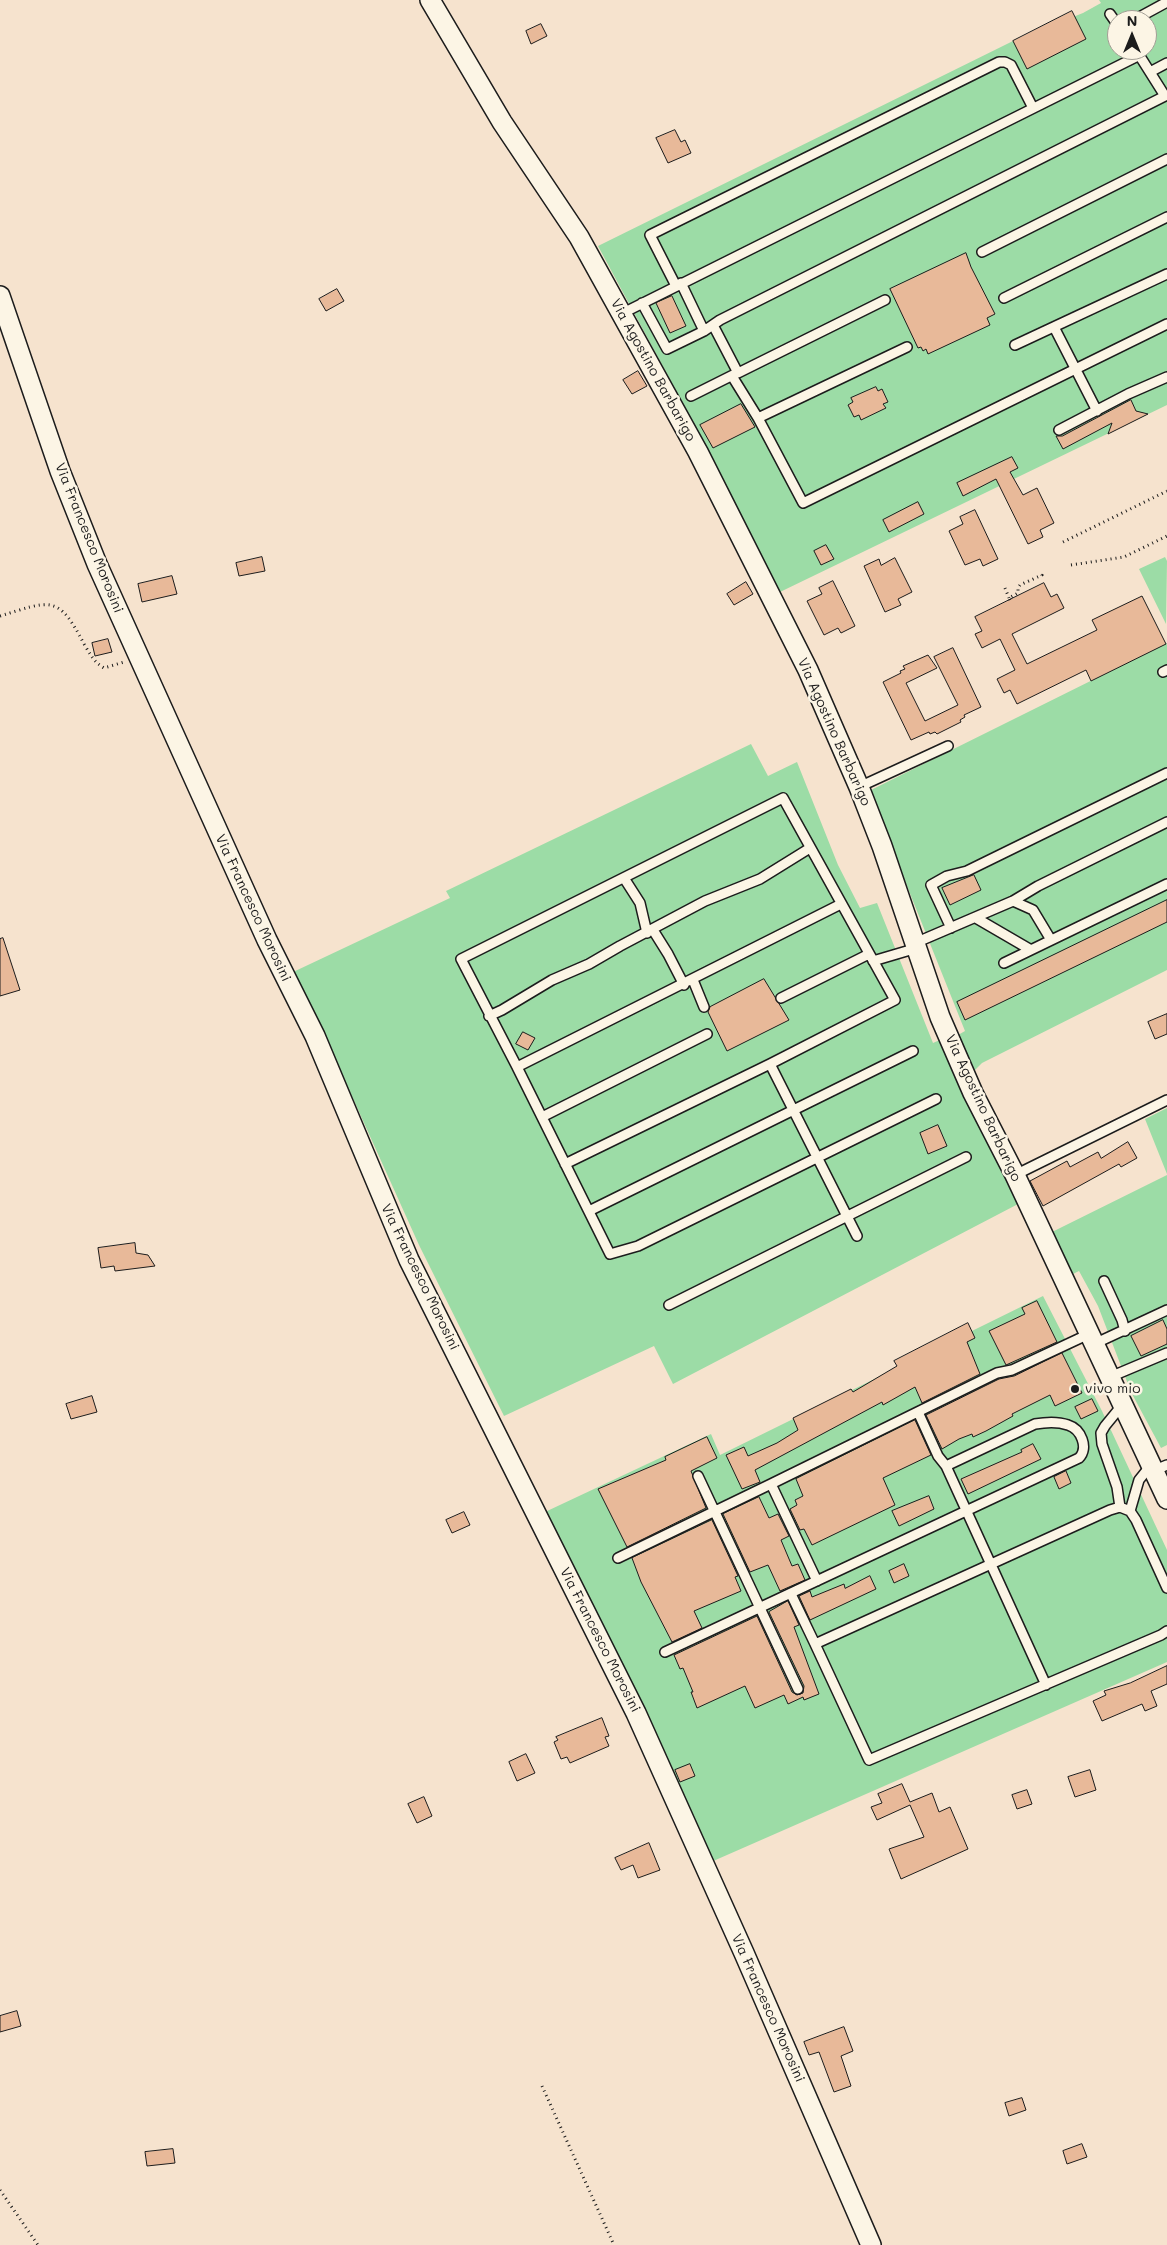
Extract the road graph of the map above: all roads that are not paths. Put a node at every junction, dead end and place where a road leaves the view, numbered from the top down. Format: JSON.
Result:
{"nodes":[{"id":1,"x":434,"y":1,"type":"edge"},
{"id":2,"x":1167,"y":2,"type":"edge"},
{"id":3,"x":1152,"y":10,"type":"edge"},
{"id":4,"x":1123,"y":60,"type":"edge"},
{"id":5,"x":1143,"y":60,"type":"edge"},
{"id":6,"x":1167,"y":62,"type":"edge"},
{"id":7,"x":1150,"y":72,"type":"junction"},
{"id":8,"x":1166,"y":98,"type":"edge"},
{"id":9,"x":1033,"y":108,"type":"junction"},
{"id":10,"x":1167,"y":159,"type":"edge"},
{"id":11,"x":1167,"y":217,"type":"edge"},
{"id":12,"x":982,"y":252,"type":"dead end"},
{"id":13,"x":1167,"y":274,"type":"edge"},
{"id":14,"x":678,"y":285,"type":"junction"},
{"id":15,"x":0,"y":296,"type":"edge"},
{"id":16,"x":1004,"y":298,"type":"dead end"},
{"id":17,"x":885,"y":300,"type":"dead end"},
{"id":18,"x":642,"y":303,"type":"junction"},
{"id":19,"x":621,"y":314,"type":"junction"},
{"id":20,"x":1167,"y":324,"type":"edge"},
{"id":21,"x":713,"y":325,"type":"junction"},
{"id":22,"x":1054,"y":327,"type":"junction"},
{"id":23,"x":704,"y":331,"type":"junction"},
{"id":24,"x":1014,"y":345,"type":"dead end"},
{"id":25,"x":907,"y":346,"type":"dead end"},
{"id":26,"x":1075,"y":369,"type":"junction"},
{"id":27,"x":735,"y":374,"type":"junction"},
{"id":28,"x":1167,"y":377,"type":"edge"},
{"id":29,"x":690,"y":396,"type":"dead end"},
{"id":30,"x":1097,"y":410,"type":"junction"},
{"id":31,"x":758,"y":418,"type":"junction"},
{"id":32,"x":1059,"y":430,"type":"dead end"},
{"id":33,"x":948,"y":746,"type":"dead end"},
{"id":34,"x":1167,"y":773,"type":"edge"},
{"id":35,"x":859,"y":787,"type":"junction"},
{"id":36,"x":1167,"y":822,"type":"edge"},
{"id":37,"x":810,"y":848,"type":"junction"},
{"id":38,"x":624,"y":878,"type":"junction"},
{"id":39,"x":1167,"y":884,"type":"edge"},
{"id":40,"x":1013,"y":902,"type":"junction"},
{"id":41,"x":842,"y":904,"type":"junction"},
{"id":42,"x":976,"y":918,"type":"junction"},
{"id":43,"x":951,"y":928,"type":"junction"},
{"id":44,"x":650,"y":931,"type":"junction"},
{"id":45,"x":1051,"y":940,"type":"junction"},
{"id":46,"x":916,"y":946,"type":"junction"},
{"id":47,"x":1031,"y":950,"type":"junction"},
{"id":48,"x":871,"y":957,"type":"junction"},
{"id":49,"x":1004,"y":963,"type":"dead end"},
{"id":50,"x":693,"y":980,"type":"junction"},
{"id":51,"x":684,"y":985,"type":"junction"},
{"id":52,"x":781,"y":998,"type":"dead end"},
{"id":53,"x":704,"y":1007,"type":"dead end"},
{"id":54,"x":489,"y":1016,"type":"junction"},
{"id":55,"x":707,"y":1034,"type":"dead end"},
{"id":56,"x":913,"y":1051,"type":"dead end"},
{"id":57,"x":770,"y":1064,"type":"junction"},
{"id":58,"x":517,"y":1067,"type":"junction"},
{"id":59,"x":936,"y":1099,"type":"dead end"},
{"id":60,"x":1167,"y":1100,"type":"edge"},
{"id":61,"x":794,"y":1111,"type":"junction"},
{"id":62,"x":542,"y":1117,"type":"junction"},
{"id":63,"x":817,"y":1157,"type":"junction"},
{"id":64,"x":966,"y":1157,"type":"dead end"},
{"id":65,"x":565,"y":1164,"type":"junction"},
{"id":66,"x":1015,"y":1176,"type":"junction"},
{"id":67,"x":589,"y":1211,"type":"junction"},
{"id":68,"x":848,"y":1216,"type":"junction"},
{"id":69,"x":857,"y":1236,"type":"dead end"},
{"id":70,"x":1104,"y":1281,"type":"dead end"},
{"id":71,"x":669,"y":1305,"type":"dead end"},
{"id":72,"x":1167,"y":1310,"type":"edge"},
{"id":73,"x":1125,"y":1331,"type":"junction"},
{"id":74,"x":1092,"y":1339,"type":"junction"},
{"id":75,"x":1167,"y":1353,"type":"edge"},
{"id":76,"x":1110,"y":1377,"type":"junction"},
{"id":77,"x":1123,"y":1404,"type":"junction"},
{"id":78,"x":918,"y":1412,"type":"junction"},
{"id":79,"x":946,"y":1466,"type":"junction"},
{"id":80,"x":1158,"y":1466,"type":"edge"},
{"id":81,"x":698,"y":1476,"type":"dead end"},
{"id":82,"x":771,"y":1484,"type":"junction"},
{"id":83,"x":1167,"y":1499,"type":"edge"},
{"id":84,"x":1120,"y":1508,"type":"junction"},
{"id":85,"x":966,"y":1510,"type":"junction"},
{"id":86,"x":716,"y":1511,"type":"junction"},
{"id":87,"x":1130,"y":1512,"type":"junction"},
{"id":88,"x":618,"y":1558,"type":"dead end"},
{"id":89,"x":991,"y":1564,"type":"junction"},
{"id":90,"x":817,"y":1581,"type":"junction"},
{"id":91,"x":1167,"y":1588,"type":"edge"},
{"id":92,"x":791,"y":1594,"type":"junction"},
{"id":93,"x":761,"y":1607,"type":"junction"},
{"id":94,"x":1167,"y":1631,"type":"edge"},
{"id":95,"x":815,"y":1644,"type":"junction"},
{"id":96,"x":664,"y":1652,"type":"dead end"},
{"id":97,"x":1046,"y":1684,"type":"junction"},
{"id":98,"x":798,"y":1689,"type":"dead end"},
{"id":99,"x":872,"y":2245,"type":"edge"}],
"edges":[{"from":1,"to":19,"type":"street","name":"Via Agostino Barbarigo"},
{"from":2,"to":3,"type":"lane"},
{"from":4,"to":9,"type":"lane"},
{"from":5,"to":7,"type":"lane"},
{"from":6,"to":7,"type":"lane"},
{"from":7,"to":8,"type":"lane"},
{"from":8,"to":21,"type":"lane"},
{"from":9,"to":14,"type":"lane"},
{"from":9,"to":14,"type":"lane"},
{"from":10,"to":12,"type":"lane"},
{"from":11,"to":16,"type":"lane"},
{"from":13,"to":22,"type":"lane"},
{"from":14,"to":18,"type":"lane"},
{"from":14,"to":23,"type":"lane"},
{"from":15,"to":99,"type":"street","name":"Via Francesco Morosini"},
{"from":17,"to":27,"type":"lane"},
{"from":18,"to":19,"type":"lane"},
{"from":18,"to":23,"type":"lane"},
{"from":19,"to":35,"type":"street","name":"Via Agostino Barbarigo"},
{"from":20,"to":26,"type":"lane"},
{"from":21,"to":23,"type":"lane"},
{"from":21,"to":27,"type":"lane"},
{"from":22,"to":24,"type":"lane"},
{"from":22,"to":26,"type":"lane"},
{"from":25,"to":31,"type":"lane"},
{"from":26,"to":30,"type":"lane"},
{"from":26,"to":31,"type":"lane"},
{"from":27,"to":29,"type":"lane"},
{"from":27,"to":31,"type":"lane"},
{"from":28,"to":30,"type":"lane"},
{"from":30,"to":32,"type":"lane"},
{"from":33,"to":35,"type":"lane"},
{"from":34,"to":43,"type":"lane"},
{"from":35,"to":46,"type":"street","name":"Via Agostino Barbarigo"},
{"from":36,"to":40,"type":"lane"},
{"from":37,"to":38,"type":"lane"},
{"from":37,"to":41,"type":"lane"},
{"from":37,"to":44,"type":"lane"},
{"from":38,"to":44,"type":"lane"},
{"from":38,"to":54,"type":"lane"},
{"from":39,"to":45,"type":"lane"},
{"from":40,"to":42,"type":"lane"},
{"from":40,"to":45,"type":"lane"},
{"from":41,"to":48,"type":"lane"},
{"from":41,"to":50,"type":"lane"},
{"from":42,"to":43,"type":"lane"},
{"from":42,"to":47,"type":"lane"},
{"from":43,"to":46,"type":"lane"},
{"from":44,"to":51,"type":"lane"},
{"from":44,"to":54,"type":"lane"},
{"from":45,"to":47,"type":"lane"},
{"from":46,"to":48,"type":"lane"},
{"from":46,"to":66,"type":"street","name":"Via Agostino Barbarigo"},
{"from":47,"to":49,"type":"lane"},
{"from":48,"to":52,"type":"lane"},
{"from":48,"to":57,"type":"lane"},
{"from":50,"to":51,"type":"lane"},
{"from":50,"to":53,"type":"lane"},
{"from":51,"to":58,"type":"lane"},
{"from":54,"to":58,"type":"lane"},
{"from":55,"to":62,"type":"lane"},
{"from":56,"to":61,"type":"lane"},
{"from":57,"to":61,"type":"lane"},
{"from":57,"to":65,"type":"lane"},
{"from":58,"to":62,"type":"lane"},
{"from":59,"to":63,"type":"lane"},
{"from":60,"to":66,"type":"lane"},
{"from":61,"to":63,"type":"lane"},
{"from":61,"to":67,"type":"lane"},
{"from":62,"to":65,"type":"lane"},
{"from":63,"to":67,"type":"lane"},
{"from":63,"to":68,"type":"lane"},
{"from":64,"to":68,"type":"lane"},
{"from":65,"to":67,"type":"lane"},
{"from":66,"to":74,"type":"street","name":"Via Agostino Barbarigo"},
{"from":68,"to":69,"type":"lane"},
{"from":68,"to":71,"type":"lane"},
{"from":70,"to":73,"type":"lane"},
{"from":72,"to":73,"type":"lane"},
{"from":73,"to":74,"type":"lane"},
{"from":74,"to":76,"type":"street","name":"Via Agostino Barbarigo"},
{"from":74,"to":78,"type":"lane"},
{"from":75,"to":76,"type":"lane"},
{"from":76,"to":77,"type":"street","name":"Via Agostino Barbarigo"},
{"from":77,"to":80,"type":"street","name":"Via Agostino Barbarigo"},
{"from":77,"to":84,"type":"lane"},
{"from":78,"to":79,"type":"lane"},
{"from":78,"to":82,"type":"lane"},
{"from":79,"to":85,"type":"lane"},
{"from":79,"to":85,"type":"lane"},
{"from":80,"to":83,"type":"street","name":"Via Agostino Barbarigo"},
{"from":80,"to":87,"type":"lane"},
{"from":81,"to":86,"type":"lane"},
{"from":82,"to":86,"type":"lane"},
{"from":82,"to":90,"type":"lane"},
{"from":84,"to":87,"type":"lane"},
{"from":84,"to":89,"type":"lane"},
{"from":85,"to":89,"type":"lane"},
{"from":85,"to":90,"type":"lane"},
{"from":86,"to":88,"type":"lane"},
{"from":86,"to":93,"type":"lane"},
{"from":87,"to":91,"type":"lane"},
{"from":89,"to":95,"type":"lane"},
{"from":89,"to":97,"type":"lane"},
{"from":90,"to":92,"type":"lane"},
{"from":92,"to":93,"type":"lane"},
{"from":92,"to":95,"type":"lane"},
{"from":93,"to":96,"type":"lane"},
{"from":93,"to":98,"type":"lane"},
{"from":94,"to":97,"type":"lane"},
{"from":95,"to":97,"type":"lane"}]}
